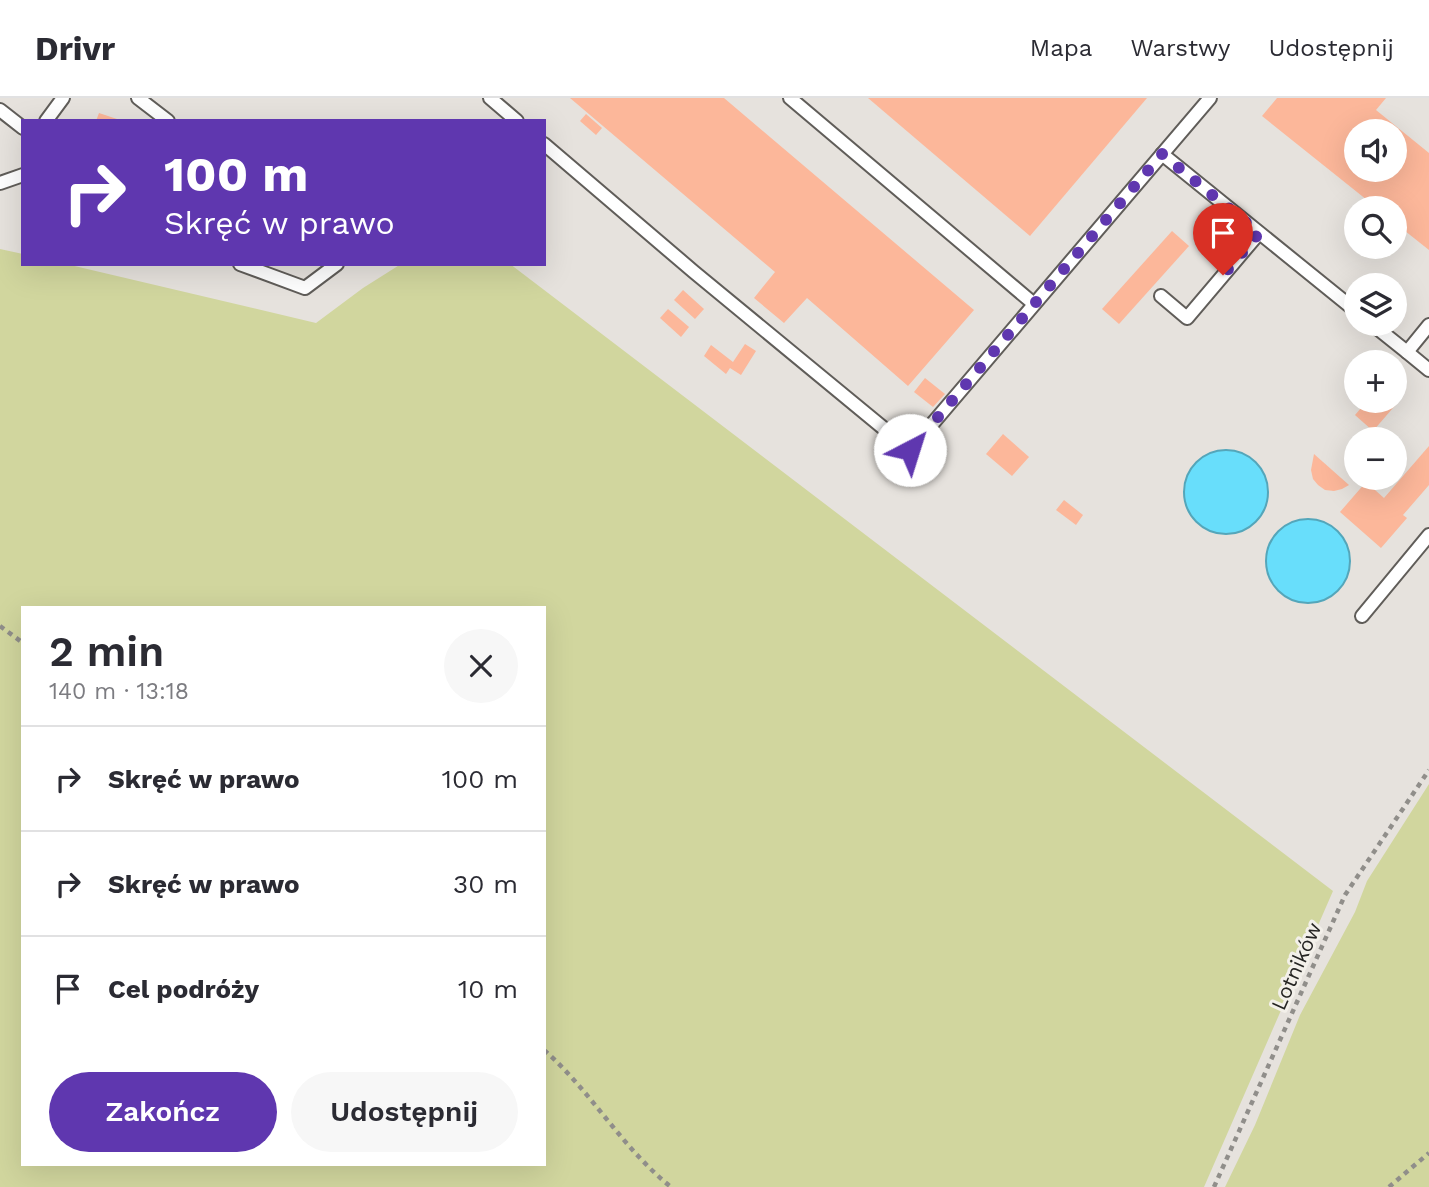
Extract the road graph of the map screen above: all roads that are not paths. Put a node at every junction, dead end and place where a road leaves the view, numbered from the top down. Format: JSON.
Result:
{"nodes":[{"id":1,"x":63,"y":98,"type":"edge"},
{"id":2,"x":138,"y":98,"type":"edge"},
{"id":3,"x":490,"y":98,"type":"edge"},
{"id":4,"x":790,"y":98,"type":"edge"},
{"id":5,"x":1210,"y":98,"type":"edge"},
{"id":6,"x":0,"y":110,"type":"edge"},
{"id":7,"x":47,"y":119,"type":"edge"},
{"id":8,"x":165,"y":119,"type":"edge"},
{"id":9,"x":515,"y":119,"type":"edge"},
{"id":10,"x":21,"y":126,"type":"edge"},
{"id":11,"x":546,"y":146,"type":"edge"},
{"id":12,"x":1162,"y":154,"type":"junction"},
{"id":13,"x":21,"y":176,"type":"edge"},
{"id":14,"x":0,"y":183,"type":"edge"},
{"id":15,"x":1259,"y":233,"type":"junction"},
{"id":16,"x":245,"y":266,"type":"edge"},
{"id":17,"x":334,"y":266,"type":"edge"},
{"id":18,"x":1161,"y":296,"type":"dead end"},
{"id":19,"x":1344,"y":301,"type":"edge"},
{"id":20,"x":1034,"y":304,"type":"junction"},
{"id":21,"x":1429,"y":325,"type":"edge"},
{"id":22,"x":1387,"y":336,"type":"edge"},
{"id":23,"x":1404,"y":350,"type":"edge"},
{"id":24,"x":1407,"y":352,"type":"joint"},
{"id":25,"x":1429,"y":370,"type":"edge"},
{"id":26,"x":1429,"y":535,"type":"edge"},
{"id":27,"x":1362,"y":616,"type":"dead end"}],
"edges":[{"from":1,"to":7,"type":"lane"},
{"from":2,"to":8,"type":"lane"},
{"from":3,"to":9,"type":"lane"},
{"from":4,"to":20,"type":"lane"},
{"from":5,"to":12,"type":"lane"},
{"from":6,"to":10,"type":"lane"},
{"from":11,"to":20,"type":"lane"},
{"from":12,"to":15,"type":"lane"},
{"from":12,"to":20,"type":"lane"},
{"from":13,"to":14,"type":"lane"},
{"from":15,"to":18,"type":"lane"},
{"from":15,"to":19,"type":"lane"},
{"from":16,"to":17,"type":"lane"},
{"from":21,"to":24,"type":"lane"},
{"from":22,"to":23,"type":"lane"},
{"from":24,"to":25,"type":"lane"},
{"from":26,"to":27,"type":"lane"}]}
